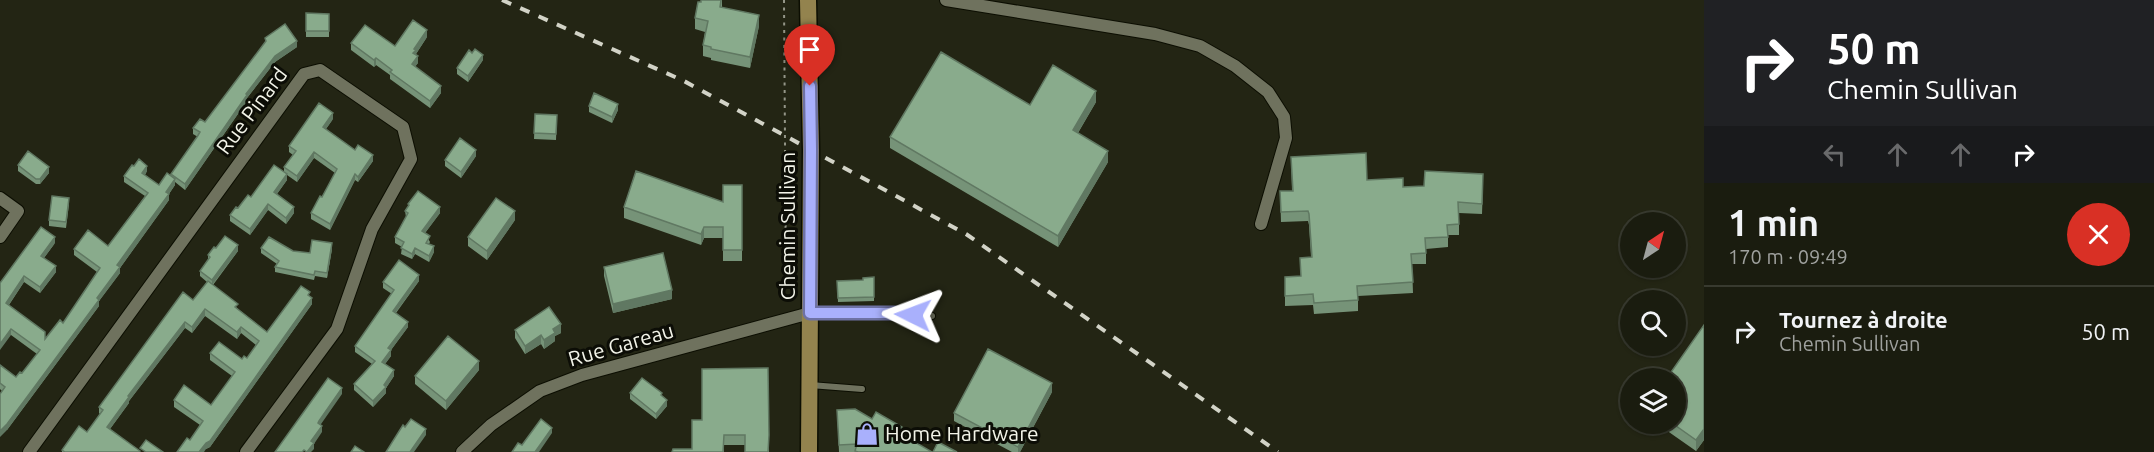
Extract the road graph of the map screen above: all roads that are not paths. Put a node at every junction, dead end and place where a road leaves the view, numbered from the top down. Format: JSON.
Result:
{"nodes":[{"id":1,"x":808,"y":0,"type":"edge"},
{"id":2,"x":946,"y":0,"type":"edge"},
{"id":3,"x":0,"y":198,"type":"edge"},
{"id":4,"x":1261,"y":224,"type":"dead end"},
{"id":5,"x":0,"y":237,"type":"edge"},
{"id":6,"x":810,"y":313,"type":"junction"},
{"id":7,"x":932,"y":316,"type":"dead end"},
{"id":8,"x":809,"y":385,"type":"junction"},
{"id":9,"x":862,"y":389,"type":"dead end"},
{"id":10,"x":29,"y":452,"type":"edge"},
{"id":11,"x":246,"y":452,"type":"edge"},
{"id":12,"x":462,"y":452,"type":"edge"},
{"id":13,"x":809,"y":452,"type":"edge"}],
"edges":[{"from":1,"to":6,"type":"main road","name":"Chemin Sullivan"},
{"from":2,"to":4,"type":"street"},
{"from":3,"to":5,"type":"street"},
{"from":6,"to":7,"type":"lane"},
{"from":6,"to":8,"type":"main road","name":"Chemin Sullivan"},
{"from":6,"to":12,"type":"street","name":"Rue Gareau"},
{"from":8,"to":9,"type":"lane"},
{"from":8,"to":13,"type":"main road","name":"Chemin Sullivan"},
{"from":10,"to":11,"type":"street","name":"Rue Pinard"}]}
